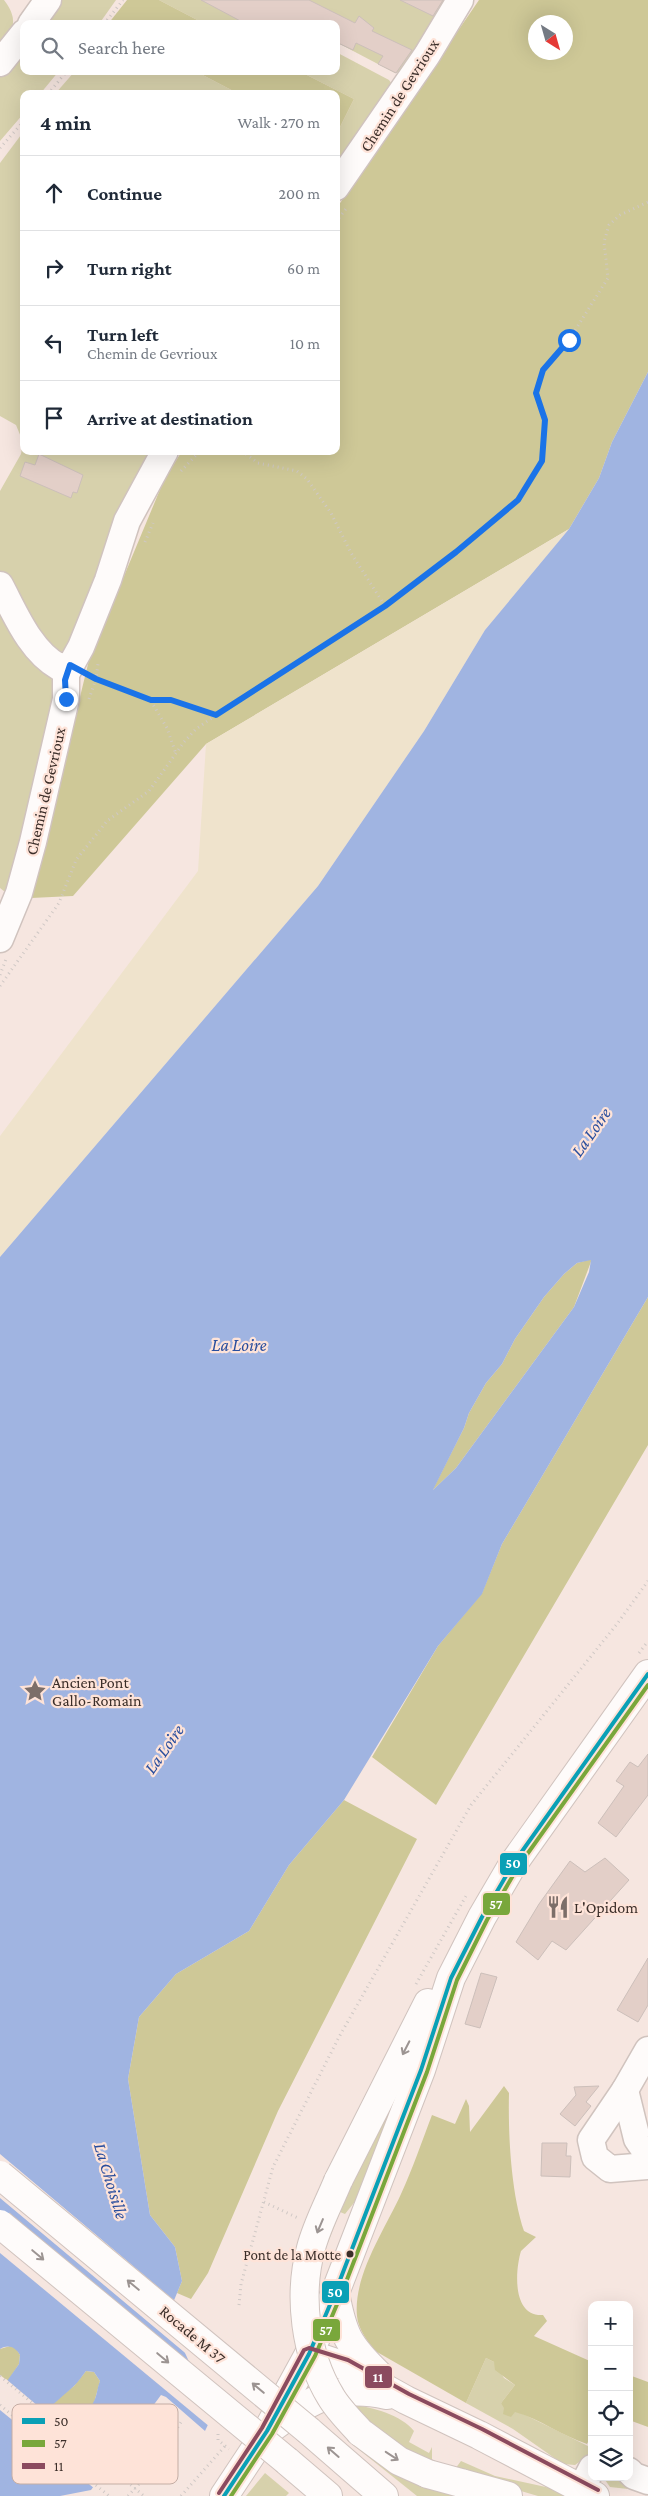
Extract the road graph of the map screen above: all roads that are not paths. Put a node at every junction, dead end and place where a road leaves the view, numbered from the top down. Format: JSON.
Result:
{"nodes":[{"id":1,"x":460,"y":0,"type":"edge"},
{"id":2,"x":20,"y":33,"type":"edge"},
{"id":3,"x":0,"y":63,"type":"edge"},
{"id":4,"x":340,"y":181,"type":"edge"},
{"id":5,"x":163,"y":455,"type":"edge"},
{"id":6,"x":0,"y":585,"type":"edge"},
{"id":7,"x":70,"y":665,"type":"junction"},
{"id":8,"x":0,"y":939,"type":"edge"},
{"id":9,"x":648,"y":1674,"type":"edge"},
{"id":10,"x":451,"y":1978,"type":"junction"},
{"id":11,"x":648,"y":2050,"type":"edge"},
{"id":12,"x":625,"y":2090,"type":"junction"},
{"id":13,"x":648,"y":2155,"type":"edge"},
{"id":14,"x":648,"y":2166,"type":"edge"},
{"id":15,"x":0,"y":2175,"type":"edge"},
{"id":16,"x":0,"y":2224,"type":"edge"},
{"id":17,"x":335,"y":2293,"type":"junction"},
{"id":18,"x":308,"y":2354,"type":"junction"},
{"id":19,"x":406,"y":2400,"type":"junction"},
{"id":20,"x":267,"y":2431,"type":"junction"},
{"id":21,"x":358,"y":2473,"type":"junction"},
{"id":22,"x":633,"y":2475,"type":"edge"},
{"id":23,"x":648,"y":2482,"type":"edge"},
{"id":24,"x":589,"y":2484,"type":"edge"},
{"id":25,"x":224,"y":2496,"type":"edge"},
{"id":26,"x":328,"y":2496,"type":"edge"},
{"id":27,"x":384,"y":2496,"type":"edge"},
{"id":28,"x":394,"y":2496,"type":"edge"},
{"id":29,"x":508,"y":2496,"type":"edge"}],
"edges":[{"from":1,"to":4,"type":"street","name":"Chemin de Gevrioux"},
{"from":2,"to":3,"type":"street"},
{"from":5,"to":7,"type":"street","name":"Chemin de Gevrioux"},
{"from":6,"to":7,"type":"street"},
{"from":7,"to":8,"type":"street","name":"Chemin de Gevrioux"},
{"from":9,"to":10,"type":"main road"},
{"from":10,"to":17,"type":"main road"},
{"from":10,"to":29,"type":"main road","one_way":true,"bridge":true},
{"from":11,"to":12,"type":"street"},
{"from":12,"to":13,"type":"street"},
{"from":12,"to":14,"type":"street"},
{"from":21,"to":15,"type":"main road","name":"Rocade M 37","one_way":true,"bridge":true},
{"from":16,"to":26,"type":"main road","one_way":true,"bridge":true},
{"from":17,"to":18,"type":"main road"},
{"from":17,"to":19,"type":"main road"},
{"from":18,"to":19,"type":"main road"},
{"from":18,"to":20,"type":"main road"},
{"from":19,"to":20,"type":"main road"},
{"from":19,"to":24,"type":"main road"},
{"from":20,"to":25,"type":"main road"},
{"from":21,"to":27,"type":"main road","name":"Rocade M 37"},
{"from":21,"to":28,"type":"main road"},
{"from":22,"to":23,"type":"street"}]}
